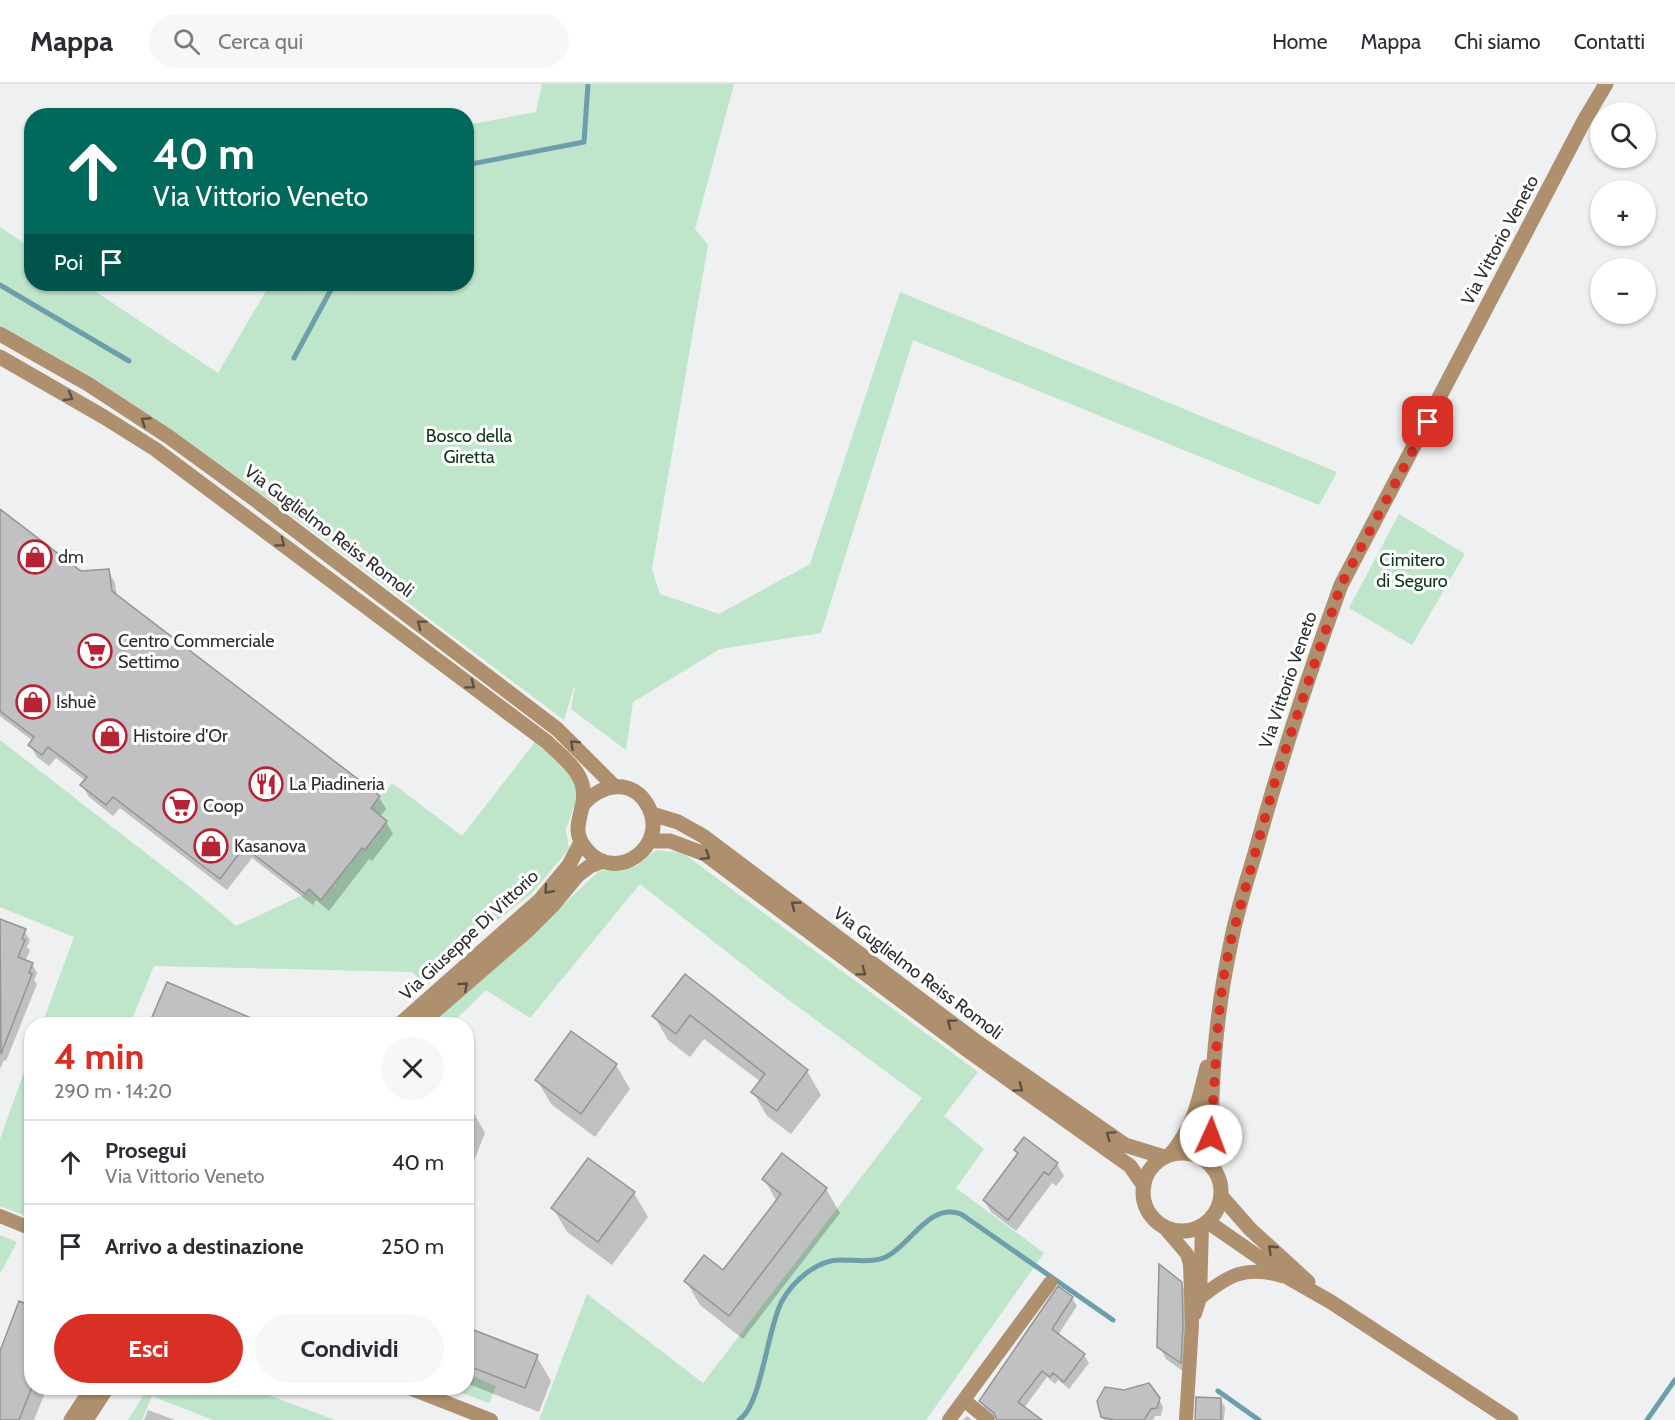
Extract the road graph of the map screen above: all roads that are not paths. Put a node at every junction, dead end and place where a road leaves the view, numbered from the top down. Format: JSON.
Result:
{"nodes":[{"id":1,"x":1606,"y":84,"type":"edge"},
{"id":2,"x":0,"y":334,"type":"edge"},
{"id":3,"x":0,"y":355,"type":"edge"},
{"id":4,"x":88,"y":384,"type":"junction"},
{"id":5,"x":155,"y":449,"type":"junction"},
{"id":6,"x":316,"y":544,"type":"junction"},
{"id":7,"x":615,"y":787,"type":"junction"},
{"id":8,"x":582,"y":806,"type":"junction"},
{"id":9,"x":652,"y":814,"type":"junction"},
{"id":10,"x":651,"y":841,"type":"junction"},
{"id":11,"x":581,"y":842,"type":"junction"},
{"id":12,"x":603,"y":861,"type":"junction"},
{"id":13,"x":408,"y":1017,"type":"edge"},
{"id":14,"x":428,"y":1017,"type":"edge"},
{"id":15,"x":1218,"y":1023,"type":"junction"},
{"id":16,"x":1167,"y":1156,"type":"junction"},
{"id":17,"x":1214,"y":1169,"type":"junction"},
{"id":18,"x":1144,"y":1186,"type":"junction"},
{"id":19,"x":1221,"y":1196,"type":"junction"},
{"id":20,"x":0,"y":1216,"type":"edge"},
{"id":21,"x":1205,"y":1223,"type":"junction"},
{"id":22,"x":24,"y":1226,"type":"edge"},
{"id":23,"x":1163,"y":1226,"type":"junction"},
{"id":24,"x":1289,"y":1278,"type":"junction"},
{"id":25,"x":1050,"y":1283,"type":"dead end"},
{"id":26,"x":1200,"y":1298,"type":"junction"},
{"id":27,"x":1331,"y":1302,"type":"junction"},
{"id":28,"x":1192,"y":1325,"type":"junction"},
{"id":29,"x":87,"y":1395,"type":"edge"},
{"id":30,"x":102,"y":1395,"type":"edge"},
{"id":31,"x":427,"y":1395,"type":"edge"},
{"id":32,"x":964,"y":1400,"type":"junction"},
{"id":33,"x":71,"y":1420,"type":"edge"},
{"id":34,"x":86,"y":1420,"type":"edge"},
{"id":35,"x":491,"y":1420,"type":"edge"},
{"id":36,"x":949,"y":1420,"type":"edge"},
{"id":37,"x":988,"y":1420,"type":"edge"},
{"id":38,"x":1186,"y":1420,"type":"edge"},
{"id":39,"x":1512,"y":1420,"type":"edge"}],
"edges":[{"from":1,"to":15,"type":"street","name":"Via Vittorio Veneto"},
{"from":2,"to":4,"type":"street","name":"Via Guglielmo Reiss Romoli"},
{"from":3,"to":4,"type":"street"},
{"from":3,"to":5,"type":"street","name":"Via Guglielmo Reiss Romoli","one_way":true},
{"from":6,"to":4,"type":"street","name":"Via Guglielmo Reiss Romoli","one_way":true},
{"from":5,"to":6,"type":"street"},
{"from":5,"to":8,"type":"street","name":"Via Guglielmo Reiss Romoli","one_way":true},
{"from":7,"to":6,"type":"street","name":"Via Guglielmo Reiss Romoli","one_way":true},
{"from":7,"to":8,"type":"street"},
{"from":7,"to":9,"type":"street"},
{"from":8,"to":11,"type":"street"},
{"from":9,"to":10,"type":"street"},
{"from":16,"to":9,"type":"street","name":"Via Guglielmo Reiss Romoli","one_way":true},
{"from":10,"to":12,"type":"street"},
{"from":10,"to":18,"type":"street","name":"Via Guglielmo Reiss Romoli","one_way":true},
{"from":11,"to":12,"type":"street"},
{"from":11,"to":13,"type":"street","name":"Via Giuseppe Di Vittorio","one_way":true},
{"from":14,"to":12,"type":"street","name":"Via Giuseppe Di Vittorio","one_way":true},
{"from":15,"to":16,"type":"street"},
{"from":15,"to":17,"type":"street"},
{"from":16,"to":17,"type":"street"},
{"from":16,"to":18,"type":"street"},
{"from":17,"to":19,"type":"street"},
{"from":18,"to":23,"type":"street"},
{"from":19,"to":21,"type":"street"},
{"from":27,"to":19,"type":"street","one_way":true},
{"from":20,"to":22,"type":"street"},
{"from":21,"to":23,"type":"street"},
{"from":21,"to":24,"type":"street"},
{"from":21,"to":26,"type":"street"},
{"from":23,"to":28,"type":"street"},
{"from":24,"to":26,"type":"street"},
{"from":24,"to":27,"type":"street"},
{"from":25,"to":32,"type":"street"},
{"from":26,"to":28,"type":"street"},
{"from":27,"to":39,"type":"street"},
{"from":28,"to":38,"type":"street"},
{"from":29,"to":33,"type":"street"},
{"from":30,"to":34,"type":"street"},
{"from":31,"to":35,"type":"street"},
{"from":32,"to":36,"type":"street"},
{"from":32,"to":37,"type":"street"}]}
